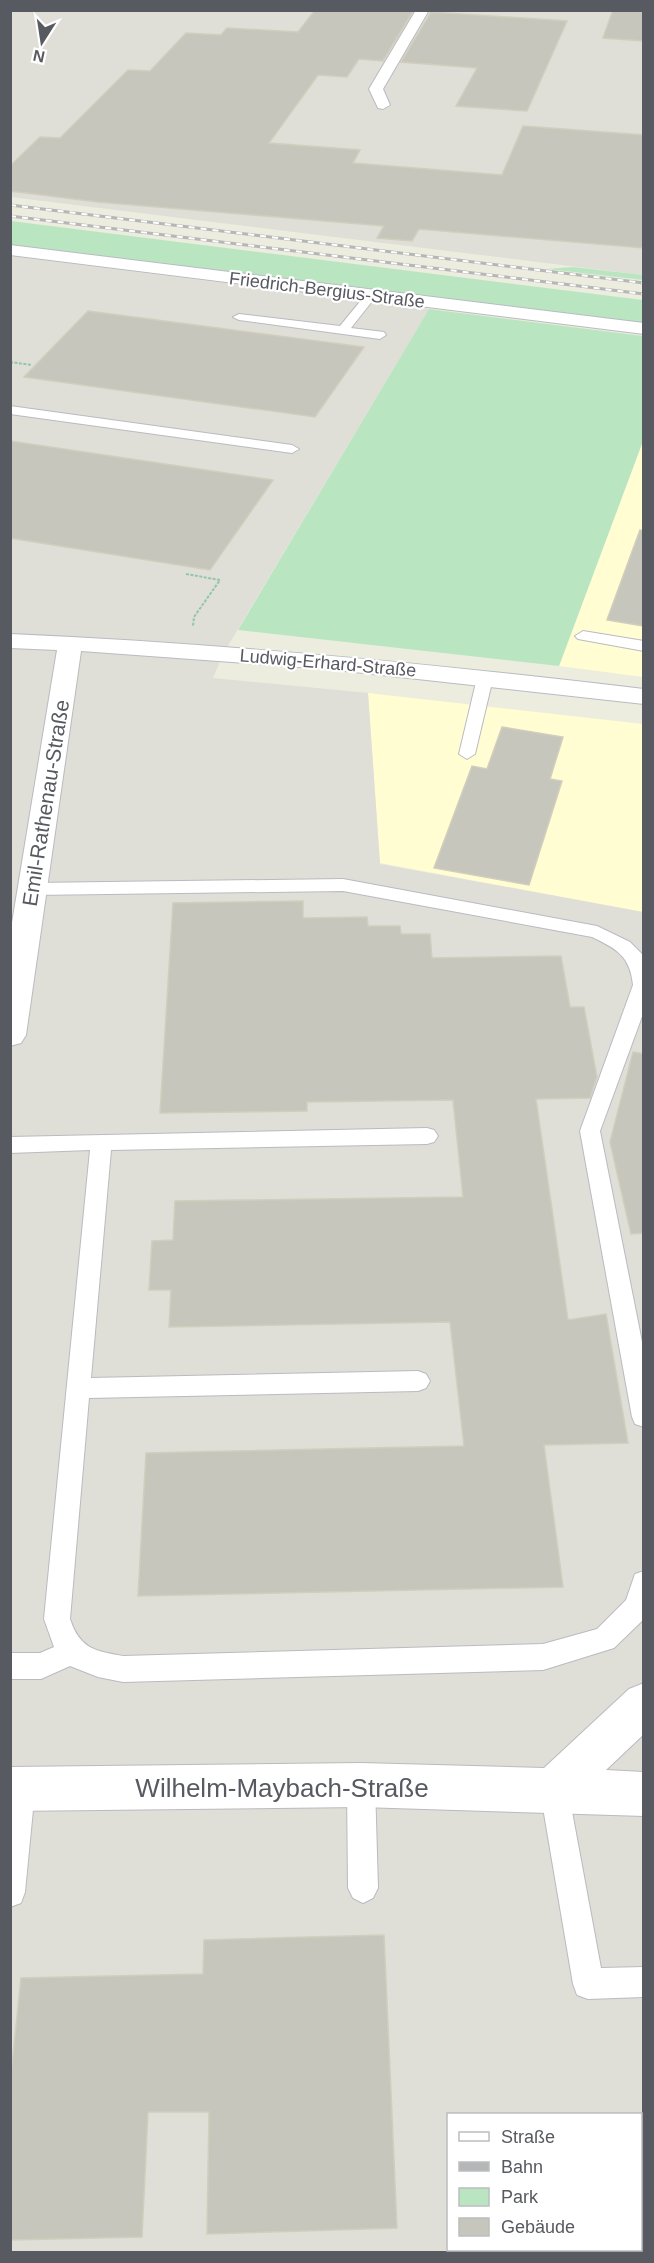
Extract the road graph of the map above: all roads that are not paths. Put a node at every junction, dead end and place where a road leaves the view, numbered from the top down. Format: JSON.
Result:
{"nodes":[{"id":1,"x":423,"y":10,"type":"edge"},
{"id":2,"x":383,"y":105,"type":"dead end"},
{"id":3,"x":10,"y":250,"type":"edge"},
{"id":4,"x":29,"y":252,"type":"junction"},
{"id":5,"x":10,"y":268,"type":"edge"},
{"id":6,"x":371,"y":295,"type":"junction"},
{"id":7,"x":239,"y":317,"type":"dead end"},
{"id":8,"x":644,"y":329,"type":"edge"},
{"id":9,"x":343,"y":330,"type":"junction"},
{"id":10,"x":380,"y":335,"type":"dead end"},
{"id":11,"x":10,"y":410,"type":"edge"},
{"id":12,"x":292,"y":449,"type":"dead end"},
{"id":13,"x":583,"y":636,"type":"dead end"},
{"id":14,"x":10,"y":641,"type":"edge"},
{"id":15,"x":70,"y":643,"type":"junction"},
{"id":16,"x":644,"y":646,"type":"edge"},
{"id":17,"x":485,"y":678,"type":"junction"},
{"id":18,"x":644,"y":697,"type":"edge"},
{"id":19,"x":466,"y":754,"type":"dead end"},
{"id":20,"x":33,"y":889,"type":"junction"},
{"id":21,"x":17,"y":954,"type":"edge"},
{"id":22,"x":11,"y":1025,"type":"edge"},
{"id":23,"x":427,"y":1136,"type":"dead end"},
{"id":24,"x":101,"y":1142,"type":"junction"},
{"id":25,"x":10,"y":1145,"type":"edge"},
{"id":26,"x":418,"y":1381,"type":"dead end"},
{"id":27,"x":79,"y":1388,"type":"junction"},
{"id":28,"x":644,"y":1417,"type":"edge"},
{"id":29,"x":644,"y":1582,"type":"edge"},
{"id":30,"x":72,"y":1652,"type":"junction"},
{"id":31,"x":10,"y":1666,"type":"edge"},
{"id":32,"x":644,"y":1704,"type":"edge"},
{"id":33,"x":361,"y":1785,"type":"junction"},
{"id":34,"x":16,"y":1789,"type":"edge"},
{"id":35,"x":554,"y":1790,"type":"junction"},
{"id":36,"x":644,"y":1794,"type":"edge"},
{"id":37,"x":363,"y":1888,"type":"dead end"},
{"id":38,"x":10,"y":1892,"type":"edge"},
{"id":39,"x":644,"y":1982,"type":"edge"}],
"edges":[{"from":1,"to":2,"type":"street"},
{"from":3,"to":4,"type":"street","name":"Friedrich-Bergius-Straße"},
{"from":4,"to":5,"type":"street"},
{"from":4,"to":6,"type":"street","name":"Friedrich-Bergius-Straße"},
{"from":6,"to":8,"type":"street","name":"Friedrich-Bergius-Straße"},
{"from":6,"to":9,"type":"lane"},
{"from":7,"to":9,"type":"lane"},
{"from":9,"to":10,"type":"lane"},
{"from":11,"to":12,"type":"lane"},
{"from":13,"to":16,"type":"lane"},
{"from":14,"to":15,"type":"street","name":"Ludwig-Erhard-Straße"},
{"from":15,"to":17,"type":"street","name":"Ludwig-Erhard-Straße"},
{"from":15,"to":20,"type":"street","name":"Emil-Rathenau-Straße"},
{"from":17,"to":18,"type":"street","name":"Ludwig-Erhard-Straße"},
{"from":17,"to":19,"type":"lane"},
{"from":20,"to":21,"type":"street","name":"Emil-Rathenau-Straße"},
{"from":20,"to":28,"type":"lane"},
{"from":21,"to":22,"type":"street","name":"Emil-Rathenau-Straße"},
{"from":23,"to":24,"type":"lane"},
{"from":24,"to":25,"type":"lane"},
{"from":24,"to":27,"type":"lane"},
{"from":26,"to":27,"type":"lane"},
{"from":27,"to":30,"type":"lane"},
{"from":29,"to":30,"type":"lane"},
{"from":30,"to":31,"type":"lane"},
{"from":32,"to":35,"type":"street"},
{"from":33,"to":34,"type":"street","name":"Wilhelm-Maybach-Straße"},
{"from":33,"to":35,"type":"street","name":"Wilhelm-Maybach-Straße"},
{"from":33,"to":37,"type":"lane"},
{"from":34,"to":38,"type":"lane"},
{"from":35,"to":36,"type":"street","name":"Wilhelm-Maybach-Straße"},
{"from":35,"to":39,"type":"lane"}]}
